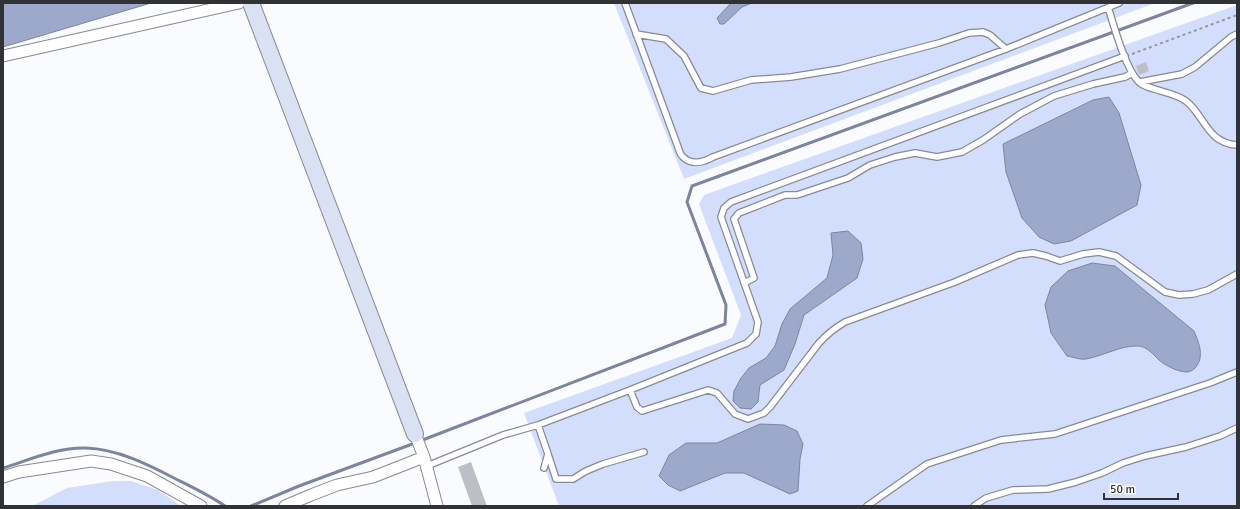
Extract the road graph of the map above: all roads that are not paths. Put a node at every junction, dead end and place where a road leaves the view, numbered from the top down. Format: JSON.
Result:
{"nodes":[{"id":1,"x":239,"y":3,"type":"edge"},
{"id":2,"x":251,"y":3,"type":"edge"},
{"id":3,"x":625,"y":3,"type":"edge"},
{"id":4,"x":1119,"y":3,"type":"edge"},
{"id":5,"x":1110,"y":5,"type":"edge"},
{"id":6,"x":636,"y":34,"type":"junction"},
{"id":7,"x":1237,"y":34,"type":"edge"},
{"id":8,"x":1006,"y":48,"type":"junction"},
{"id":9,"x":3,"y":56,"type":"edge"},
{"id":10,"x":1125,"y":56,"type":"junction"},
{"id":11,"x":1132,"y":73,"type":"junction"},
{"id":12,"x":1139,"y":82,"type":"junction"},
{"id":13,"x":1237,"y":145,"type":"edge"},
{"id":14,"x":1237,"y":274,"type":"edge"},
{"id":15,"x":744,"y":283,"type":"junction"},
{"id":16,"x":1237,"y":372,"type":"edge"},
{"id":17,"x":630,"y":390,"type":"junction"},
{"id":18,"x":538,"y":425,"type":"junction"},
{"id":19,"x":1237,"y":428,"type":"edge"},
{"id":20,"x":415,"y":434,"type":"joint"},
{"id":21,"x":644,"y":452,"type":"dead end"},
{"id":22,"x":548,"y":454,"type":"junction"},
{"id":23,"x":426,"y":461,"type":"junction"},
{"id":24,"x":544,"y":468,"type":"dead end"},
{"id":25,"x":3,"y":477,"type":"edge"},
{"id":26,"x":201,"y":506,"type":"edge"},
{"id":27,"x":285,"y":506,"type":"edge"},
{"id":28,"x":437,"y":506,"type":"edge"},
{"id":29,"x":867,"y":506,"type":"edge"},
{"id":30,"x":974,"y":506,"type":"edge"}],
"edges":[{"from":1,"to":9,"type":"street"},
{"from":2,"to":20,"type":"street"},
{"from":3,"to":6,"type":"lane"},
{"from":4,"to":5,"type":"lane"},
{"from":5,"to":8,"type":"lane"},
{"from":5,"to":10,"type":"lane"},
{"from":6,"to":8,"type":"lane"},
{"from":6,"to":8,"type":"lane"},
{"from":7,"to":12,"type":"lane"},
{"from":10,"to":11,"type":"lane"},
{"from":10,"to":15,"type":"lane"},
{"from":11,"to":12,"type":"lane"},
{"from":11,"to":15,"type":"lane"},
{"from":12,"to":13,"type":"lane"},
{"from":14,"to":17,"type":"lane"},
{"from":15,"to":17,"type":"lane"},
{"from":16,"to":29,"type":"lane"},
{"from":17,"to":18,"type":"lane"},
{"from":18,"to":22,"type":"lane"},
{"from":18,"to":23,"type":"lane"},
{"from":19,"to":30,"type":"lane"},
{"from":20,"to":23,"type":"street"},
{"from":21,"to":22,"type":"lane"},
{"from":22,"to":24,"type":"lane"},
{"from":23,"to":27,"type":"street"},
{"from":23,"to":28,"type":"street"},
{"from":25,"to":26,"type":"street"}]}
